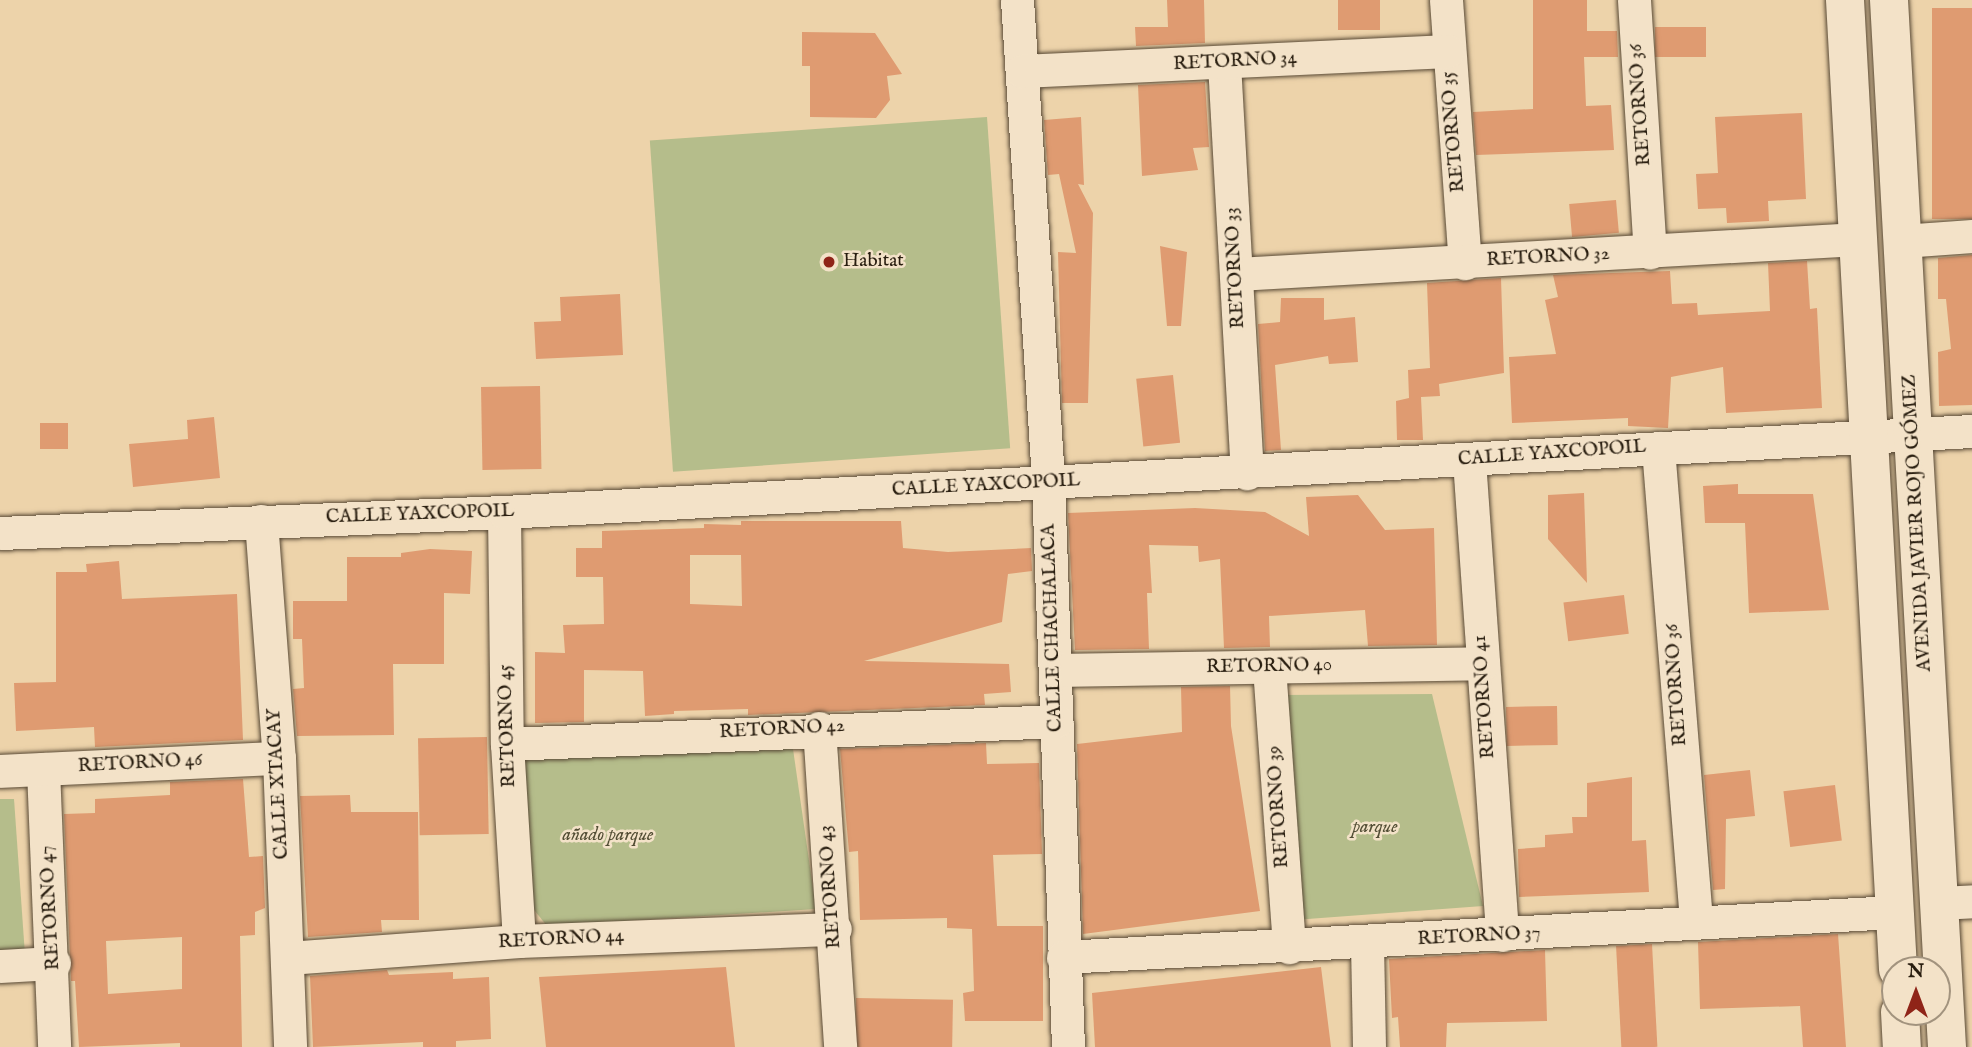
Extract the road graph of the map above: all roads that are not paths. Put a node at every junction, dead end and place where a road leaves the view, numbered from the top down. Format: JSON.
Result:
{"nodes":[{"id":1,"x":1017,"y":0,"type":"edge"},
{"id":2,"x":1446,"y":0,"type":"edge"},
{"id":3,"x":1634,"y":0,"type":"edge"},
{"id":4,"x":1845,"y":0,"type":"edge"},
{"id":5,"x":1889,"y":0,"type":"edge"},
{"id":6,"x":1448,"y":51,"type":"junction"},
{"id":7,"x":1224,"y":63,"type":"junction"},
{"id":8,"x":1022,"y":72,"type":"junction"},
{"id":9,"x":1972,"y":236,"type":"edge"},
{"id":10,"x":1858,"y":239,"type":"junction"},
{"id":11,"x":1902,"y":241,"type":"junction"},
{"id":12,"x":1650,"y":252,"type":"junction"},
{"id":13,"x":1465,"y":263,"type":"junction"},
{"id":14,"x":1237,"y":274,"type":"junction"},
{"id":15,"x":1972,"y":431,"type":"edge"},
{"id":16,"x":1868,"y":434,"type":"junction"},
{"id":17,"x":1913,"y":434,"type":"junction"},
{"id":18,"x":1658,"y":448,"type":"junction"},
{"id":19,"x":1469,"y":460,"type":"junction"},
{"id":20,"x":1247,"y":472,"type":"junction"},
{"id":21,"x":1048,"y":483,"type":"junction"},
{"id":22,"x":504,"y":512,"type":"junction"},
{"id":23,"x":261,"y":521,"type":"junction"},
{"id":24,"x":0,"y":533,"type":"edge"},
{"id":25,"x":1483,"y":663,"type":"junction"},
{"id":26,"x":1269,"y":667,"type":"junction"},
{"id":27,"x":1055,"y":670,"type":"junction"},
{"id":28,"x":1057,"y":721,"type":"junction"},
{"id":29,"x":819,"y":728,"type":"junction"},
{"id":30,"x":507,"y":744,"type":"junction"},
{"id":31,"x":279,"y":758,"type":"junction"},
{"id":32,"x":43,"y":769,"type":"junction"},
{"id":33,"x":0,"y":771,"type":"edge"},
{"id":34,"x":1956,"y":902,"type":"edge"},
{"id":35,"x":1895,"y":912,"type":"junction"},
{"id":36,"x":1696,"y":922,"type":"junction"},
{"id":37,"x":835,"y":929,"type":"junction"},
{"id":38,"x":1502,"y":935,"type":"junction"},
{"id":39,"x":519,"y":941,"type":"junction"},
{"id":40,"x":1367,"y":943,"type":"junction"},
{"id":41,"x":1289,"y":947,"type":"junction"},
{"id":42,"x":1897,"y":956,"type":"edge"},
{"id":43,"x":1063,"y":957,"type":"junction"},
{"id":44,"x":288,"y":958,"type":"junction"},
{"id":45,"x":54,"y":964,"type":"junction"},
{"id":46,"x":0,"y":967,"type":"edge"},
{"id":47,"x":1901,"y":1026,"type":"edge"},
{"id":48,"x":54,"y":1047,"type":"edge"},
{"id":49,"x":290,"y":1047,"type":"edge"},
{"id":50,"x":840,"y":1047,"type":"edge"},
{"id":51,"x":1068,"y":1047,"type":"edge"},
{"id":52,"x":1369,"y":1047,"type":"edge"},
{"id":53,"x":1902,"y":1047,"type":"edge"},
{"id":54,"x":1947,"y":1047,"type":"edge"}],
"edges":[{"from":1,"to":8,"type":"street","name":"CALLE CHACHALACA"},
{"from":2,"to":6,"type":"street","name":"RETORNO 35"},
{"from":3,"to":12,"type":"street","name":"RETORNO 36"},
{"from":4,"to":10,"type":"main road"},
{"from":5,"to":11,"type":"main road","name":"AVENIDA JAVIER ROJO GÓMEZ"},
{"from":6,"to":7,"type":"street","name":"RETORNO 34"},
{"from":6,"to":13,"type":"street","name":"RETORNO 35"},
{"from":7,"to":8,"type":"street","name":"RETORNO 34"},
{"from":7,"to":14,"type":"street","name":"RETORNO 33"},
{"from":8,"to":21,"type":"street","name":"CALLE CHACHALACA"},
{"from":9,"to":11,"type":"street"},
{"from":10,"to":12,"type":"street","name":"RETORNO 32"},
{"from":10,"to":16,"type":"main road"},
{"from":11,"to":17,"type":"main road","name":"AVENIDA JAVIER ROJO GÓMEZ"},
{"from":12,"to":13,"type":"street","name":"RETORNO 32"},
{"from":13,"to":14,"type":"street","name":"RETORNO 32"},
{"from":14,"to":20,"type":"street","name":"RETORNO 33"},
{"from":15,"to":17,"type":"street","name":"CALLE YAXCOPOIL"},
{"from":16,"to":17,"type":"street","name":"CALLE YAXCOPOIL"},
{"from":16,"to":18,"type":"street","name":"CALLE YAXCOPOIL"},
{"from":16,"to":35,"type":"main road"},
{"from":17,"to":34,"type":"main road","name":"AVENIDA JAVIER ROJO GÓMEZ"},
{"from":18,"to":19,"type":"street","name":"CALLE YAXCOPOIL"},
{"from":18,"to":36,"type":"street","name":"RETORNO 36"},
{"from":19,"to":20,"type":"street","name":"CALLE YAXCOPOIL"},
{"from":19,"to":25,"type":"street","name":"RETORNO 41"},
{"from":20,"to":21,"type":"street","name":"CALLE YAXCOPOIL"},
{"from":21,"to":22,"type":"street","name":"CALLE YAXCOPOIL"},
{"from":21,"to":27,"type":"street","name":"CALLE CHACHALACA"},
{"from":22,"to":23,"type":"street","name":"CALLE YAXCOPOIL"},
{"from":22,"to":30,"type":"street","name":"RETORNO 45"},
{"from":23,"to":24,"type":"street","name":"CALLE YAXCOPOIL"},
{"from":23,"to":31,"type":"street","name":"CALLE XTACAY"},
{"from":25,"to":26,"type":"street","name":"RETORNO 40"},
{"from":25,"to":38,"type":"street","name":"RETORNO 41"},
{"from":26,"to":27,"type":"street","name":"RETORNO 40"},
{"from":26,"to":41,"type":"street","name":"RETORNO 39"},
{"from":27,"to":28,"type":"street","name":"CALLE CHACHALACA"},
{"from":28,"to":29,"type":"street","name":"RETORNO 42"},
{"from":28,"to":43,"type":"street","name":"CALLE CHACHALACA"},
{"from":29,"to":30,"type":"street","name":"RETORNO 42"},
{"from":29,"to":37,"type":"street","name":"RETORNO 43"},
{"from":30,"to":39,"type":"street","name":"RETORNO 45"},
{"from":31,"to":32,"type":"street","name":"RETORNO 46"},
{"from":31,"to":44,"type":"street","name":"CALLE XTACAY"},
{"from":32,"to":33,"type":"street","name":"RETORNO 46"},
{"from":32,"to":45,"type":"street","name":"RETORNO 47"},
{"from":34,"to":54,"type":"main road","name":"AVENIDA JAVIER ROJO GÓMEZ"},
{"from":35,"to":36,"type":"street","name":"RETORNO 37"},
{"from":35,"to":42,"type":"main road"},
{"from":36,"to":38,"type":"street","name":"RETORNO 37"},
{"from":37,"to":39,"type":"street","name":"RETORNO 44"},
{"from":37,"to":50,"type":"street","name":"RETORNO 43"},
{"from":38,"to":40,"type":"street","name":"RETORNO 37"},
{"from":39,"to":44,"type":"street","name":"RETORNO 44"},
{"from":40,"to":41,"type":"street","name":"RETORNO 37"},
{"from":40,"to":52,"type":"street"},
{"from":41,"to":43,"type":"street","name":"RETORNO 37"},
{"from":43,"to":51,"type":"street","name":"CALLE CHACHALACA"},
{"from":44,"to":49,"type":"street","name":"CALLE XTACAY"},
{"from":45,"to":46,"type":"street"},
{"from":45,"to":48,"type":"street","name":"RETORNO 47"},
{"from":47,"to":53,"type":"main road"}]}
